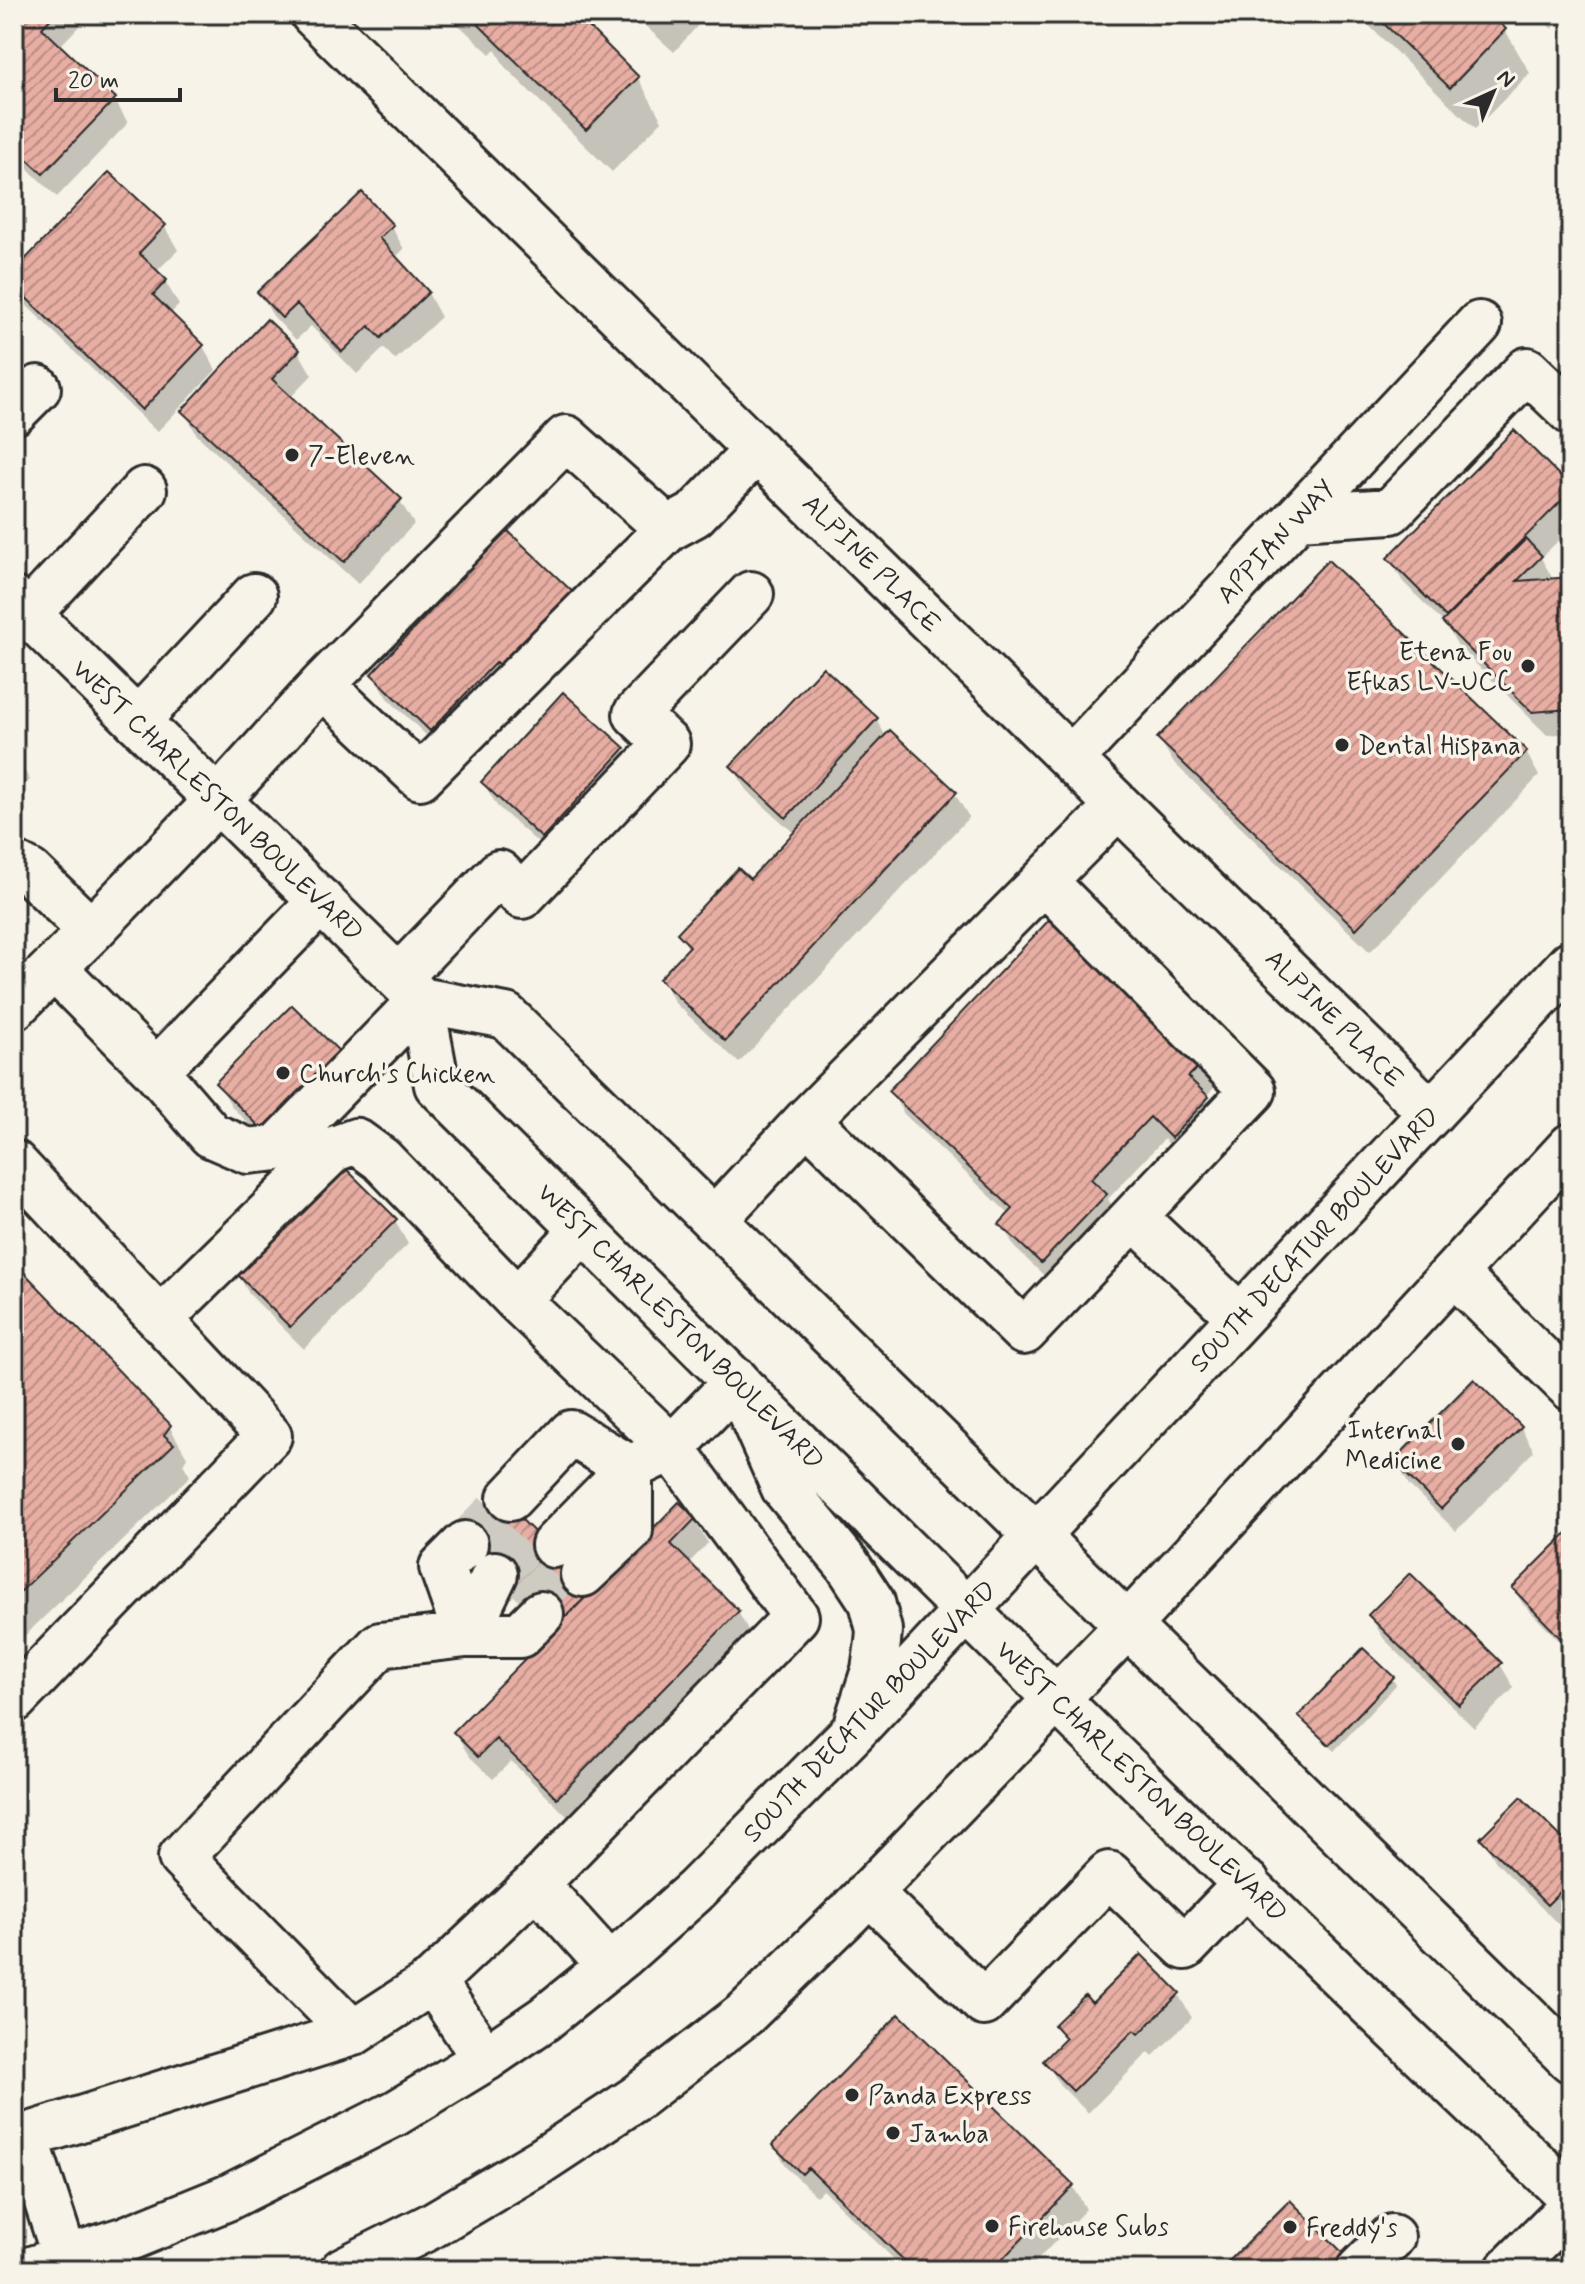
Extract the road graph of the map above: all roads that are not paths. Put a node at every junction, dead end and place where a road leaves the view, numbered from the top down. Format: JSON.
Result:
{"nodes":[{"id":1,"x":313,"y":14,"type":"edge"},
{"id":2,"x":1479,"y":324,"type":"dead end"},
{"id":3,"x":1571,"y":412,"type":"edge"},
{"id":4,"x":757,"y":450,"type":"junction"},
{"id":5,"x":144,"y":490,"type":"dead end"},
{"id":6,"x":1298,"y":517,"type":"junction"},
{"id":7,"x":668,"y":529,"type":"junction"},
{"id":8,"x":751,"y":594,"type":"dead end"},
{"id":9,"x":254,"y":596,"type":"dead end"},
{"id":10,"x":21,"y":607,"type":"edge"},
{"id":11,"x":322,"y":685,"type":"junction"},
{"id":12,"x":137,"y":721,"type":"junction"},
{"id":13,"x":1071,"y":759,"type":"junction"},
{"id":14,"x":218,"y":800,"type":"junction"},
{"id":15,"x":1118,"y":806,"type":"junction"},
{"id":16,"x":14,"y":864,"type":"edge"},
{"id":17,"x":1044,"y":881,"type":"junction"},
{"id":18,"x":321,"y":901,"type":"junction"},
{"id":19,"x":91,"y":931,"type":"junction"},
{"id":20,"x":1571,"y":963,"type":"edge"},
{"id":21,"x":54,"y":968,"type":"junction"},
{"id":22,"x":410,"y":988,"type":"junction"},
{"id":23,"x":14,"y":1007,"type":"edge"},
{"id":24,"x":156,"y":1071,"type":"junction"},
{"id":25,"x":1431,"y":1113,"type":"junction"},
{"id":26,"x":807,"y":1120,"type":"junction"},
{"id":27,"x":1571,"y":1146,"type":"edge"},
{"id":28,"x":14,"y":1163,"type":"edge"},
{"id":29,"x":1134,"y":1217,"type":"junction"},
{"id":30,"x":714,"y":1220,"type":"junction"},
{"id":31,"x":583,"y":1230,"type":"junction"},
{"id":32,"x":1454,"y":1273,"type":"junction"},
{"id":33,"x":517,"y":1300,"type":"junction"},
{"id":34,"x":1240,"y":1317,"type":"junction"},
{"id":35,"x":160,"y":1319,"type":"junction"},
{"id":36,"x":737,"y":1381,"type":"junction"},
{"id":37,"x":1571,"y":1388,"type":"edge"},
{"id":38,"x":672,"y":1448,"type":"junction"},
{"id":39,"x":630,"y":1468,"type":"junction"},
{"id":40,"x":1037,"y":1535,"type":"junction"},
{"id":41,"x":967,"y":1610,"type":"junction"},
{"id":42,"x":1128,"y":1625,"type":"junction"},
{"id":43,"x":466,"y":1635,"type":"junction"},
{"id":44,"x":1057,"y":1698,"type":"junction"},
{"id":45,"x":14,"y":1700,"type":"edge"},
{"id":46,"x":853,"y":1732,"type":"junction"},
{"id":47,"x":1247,"y":1883,"type":"junction"},
{"id":48,"x":536,"y":1884,"type":"junction"},
{"id":49,"x":869,"y":1892,"type":"junction"},
{"id":50,"x":610,"y":1966,"type":"junction"},
{"id":51,"x":433,"y":1981,"type":"junction"},
{"id":52,"x":353,"y":2033,"type":"junction"},
{"id":53,"x":485,"y":2059,"type":"junction"},
{"id":54,"x":1571,"y":2060,"type":"edge"},
{"id":55,"x":20,"y":2138,"type":"edge"},
{"id":56,"x":1571,"y":2197,"type":"edge"},
{"id":57,"x":1571,"y":2207,"type":"edge"},
{"id":58,"x":1392,"y":2237,"type":"dead end"},
{"id":59,"x":54,"y":2266,"type":"edge"},
{"id":60,"x":343,"y":2270,"type":"edge"},
{"id":61,"x":1359,"y":2270,"type":"edge"},
{"id":62,"x":1508,"y":2270,"type":"edge"}],
"edges":[{"from":1,"to":4,"type":"main road","name":"ALPINE PLACE"},
{"from":2,"to":6,"type":"main road","name":"APPIAN WAY"},
{"from":3,"to":6,"type":"main road"},
{"from":4,"to":7,"type":"main road"},
{"from":4,"to":13,"type":"main road","name":"ALPINE PLACE"},
{"from":5,"to":10,"type":"main road"},
{"from":6,"to":13,"type":"main road","name":"APPIAN WAY"},
{"from":7,"to":11,"type":"main road"},
{"from":7,"to":11,"type":"main road"},
{"from":8,"to":22,"type":"main road"},
{"from":9,"to":12,"type":"main road"},
{"from":10,"to":12,"type":"main road","name":"WEST CHARLESTON BOULEVARD"},
{"from":11,"to":14,"type":"main road"},
{"from":12,"to":14,"type":"main road","name":"WEST CHARLESTON BOULEVARD"},
{"from":13,"to":15,"type":"main road","name":"ALPINE PLACE"},
{"from":14,"to":18,"type":"main road","name":"WEST CHARLESTON BOULEVARD"},
{"from":14,"to":19,"type":"main road"},
{"from":15,"to":17,"type":"main road"},
{"from":15,"to":25,"type":"main road","name":"ALPINE PLACE"},
{"from":16,"to":19,"type":"main road"},
{"from":17,"to":26,"type":"main road"},
{"from":17,"to":29,"type":"main road"},
{"from":18,"to":22,"type":"main road","name":"WEST CHARLESTON BOULEVARD"},
{"from":18,"to":24,"type":"main road"},
{"from":19,"to":21,"type":"main road"},
{"from":20,"to":25,"type":"main road","name":"SOUTH DECATUR BOULEVARD"},
{"from":21,"to":23,"type":"main road"},
{"from":21,"to":24,"type":"main road"},
{"from":22,"to":24,"type":"main road"},
{"from":22,"to":30,"type":"main road"},
{"from":22,"to":31,"type":"main road","name":"WEST CHARLESTON BOULEVARD"},
{"from":25,"to":34,"type":"main road","name":"SOUTH DECATUR BOULEVARD"},
{"from":26,"to":29,"type":"main road"},
{"from":26,"to":30,"type":"main road"},
{"from":27,"to":32,"type":"main road"},
{"from":28,"to":35,"type":"main road"},
{"from":29,"to":34,"type":"main road"},
{"from":30,"to":40,"type":"main road"},
{"from":31,"to":33,"type":"main road"},
{"from":31,"to":36,"type":"main road","name":"WEST CHARLESTON BOULEVARD"},
{"from":32,"to":37,"type":"main road"},
{"from":32,"to":42,"type":"main road"},
{"from":33,"to":35,"type":"main road"},
{"from":33,"to":38,"type":"main road"},
{"from":34,"to":40,"type":"main road","name":"SOUTH DECATUR BOULEVARD"},
{"from":35,"to":45,"type":"main road"},
{"from":36,"to":38,"type":"main road"},
{"from":36,"to":41,"type":"main road","name":"WEST CHARLESTON BOULEVARD"},
{"from":36,"to":46,"type":"main road"},
{"from":38,"to":39,"type":"main road"},
{"from":38,"to":48,"type":"main road"},
{"from":39,"to":39,"type":"main road"},
{"from":40,"to":41,"type":"main road","name":"SOUTH DECATUR BOULEVARD"},
{"from":40,"to":42,"type":"main road"},
{"from":41,"to":44,"type":"main road","name":"WEST CHARLESTON BOULEVARD"},
{"from":41,"to":46,"type":"main road","name":"SOUTH DECATUR BOULEVARD"},
{"from":42,"to":44,"type":"main road"},
{"from":42,"to":54,"type":"main road"},
{"from":43,"to":43,"type":"main road"},
{"from":43,"to":52,"type":"main road"},
{"from":44,"to":47,"type":"main road","name":"WEST CHARLESTON BOULEVARD"},
{"from":44,"to":49,"type":"main road"},
{"from":46,"to":50,"type":"main road","name":"SOUTH DECATUR BOULEVARD"},
{"from":47,"to":49,"type":"main road"},
{"from":47,"to":56,"type":"main road","name":"WEST CHARLESTON BOULEVARD"},
{"from":48,"to":50,"type":"main road"},
{"from":48,"to":51,"type":"main road"},
{"from":49,"to":60,"type":"main road"},
{"from":50,"to":53,"type":"main road","name":"SOUTH DECATUR BOULEVARD"},
{"from":51,"to":52,"type":"main road"},
{"from":51,"to":53,"type":"main road"},
{"from":52,"to":55,"type":"main road"},
{"from":53,"to":59,"type":"main road","name":"SOUTH DECATUR BOULEVARD"},
{"from":55,"to":59,"type":"main road"},
{"from":57,"to":62,"type":"main road"},
{"from":58,"to":61,"type":"main road"}]}
